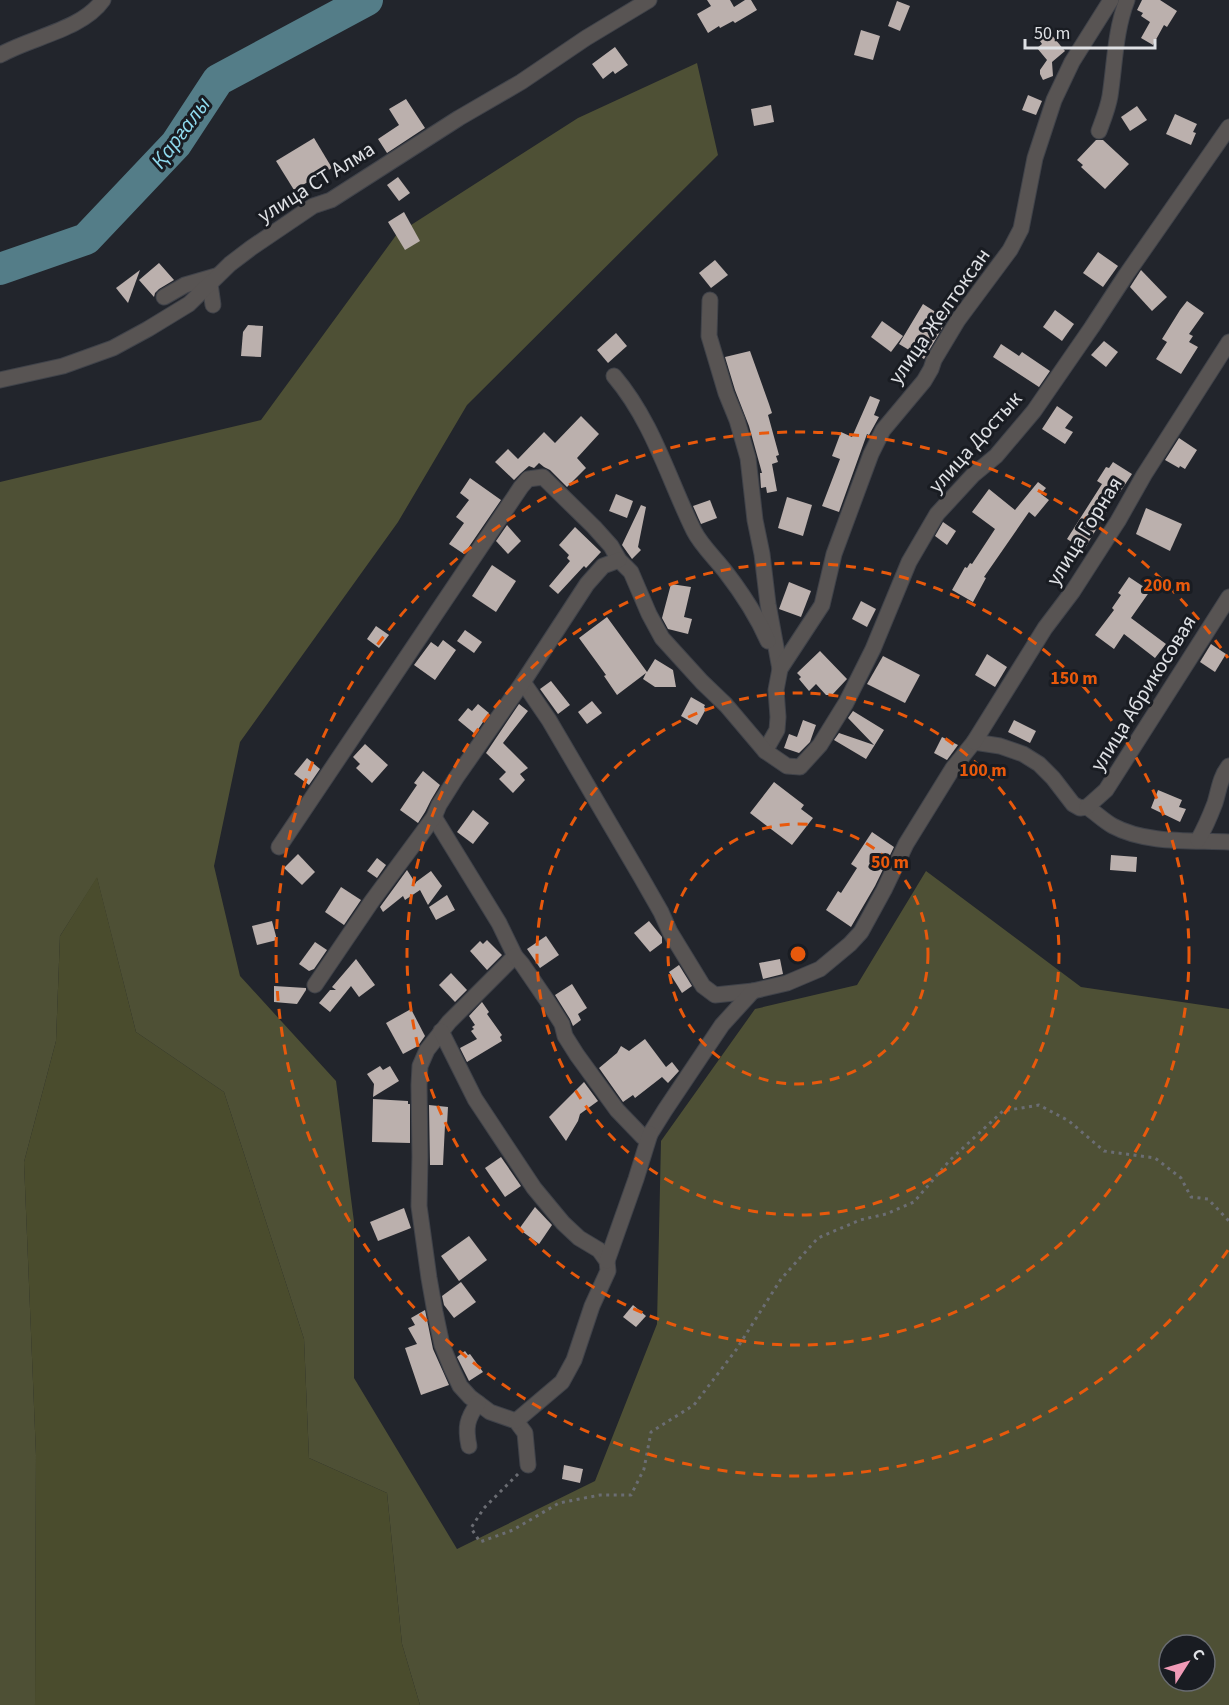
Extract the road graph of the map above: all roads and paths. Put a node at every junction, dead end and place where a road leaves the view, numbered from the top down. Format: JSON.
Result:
{"nodes":[{"id":1,"x":103,"y":0,"type":"edge"},
{"id":2,"x":649,"y":0,"type":"edge"},
{"id":3,"x":1111,"y":0,"type":"edge"},
{"id":4,"x":1127,"y":0,"type":"edge"},
{"id":5,"x":0,"y":55,"type":"edge"},
{"id":6,"x":1229,"y":127,"type":"edge"},
{"id":7,"x":1099,"y":131,"type":"dead end"},
{"id":8,"x":214,"y":280,"type":"junction"},
{"id":9,"x":164,"y":297,"type":"dead end"},
{"id":10,"x":710,"y":300,"type":"dead end"},
{"id":11,"x":213,"y":305,"type":"dead end"},
{"id":12,"x":1229,"y":342,"type":"edge"},
{"id":13,"x":614,"y":376,"type":"dead end"},
{"id":14,"x":0,"y":380,"type":"edge"},
{"id":15,"x":619,"y":560,"type":"junction"},
{"id":16,"x":1229,"y":597,"type":"edge"},
{"id":17,"x":780,"y":669,"type":"junction"},
{"id":18,"x":523,"y":682,"type":"junction"},
{"id":19,"x":974,"y":742,"type":"junction"},
{"id":20,"x":765,"y":751,"type":"junction"},
{"id":21,"x":1229,"y":766,"type":"edge"},
{"id":22,"x":1087,"y":807,"type":"junction"},
{"id":23,"x":434,"y":817,"type":"junction"},
{"id":24,"x":1198,"y":840,"type":"junction"},
{"id":25,"x":1229,"y":842,"type":"edge"},
{"id":26,"x":279,"y":847,"type":"dead end"},
{"id":27,"x":515,"y":956,"type":"junction"},
{"id":28,"x":315,"y":985,"type":"dead end"},
{"id":29,"x":753,"y":991,"type":"junction"},
{"id":30,"x":441,"y":1031,"type":"junction"},
{"id":31,"x":650,"y":1134,"type":"junction"},
{"id":32,"x":1229,"y":1221,"type":"edge"},
{"id":33,"x":607,"y":1261,"type":"junction"},
{"id":34,"x":478,"y":1403,"type":"junction"},
{"id":35,"x":516,"y":1421,"type":"junction"},
{"id":36,"x":469,"y":1446,"type":"dead end"},
{"id":37,"x":528,"y":1465,"type":"joint"}],
"edges":[{"from":1,"to":5,"type":"street"},
{"from":2,"to":8,"type":"street","name":"улица СТ Алма"},
{"from":3,"to":17,"type":"street","name":"улица Желтоксан"},
{"from":4,"to":7,"type":"street"},
{"from":6,"to":20,"type":"street","name":"улица Достык"},
{"from":8,"to":9,"type":"street"},
{"from":8,"to":11,"type":"street"},
{"from":8,"to":14,"type":"street","name":"улица СТ Алма"},
{"from":10,"to":17,"type":"street"},
{"from":12,"to":19,"type":"street","name":"улица Горная"},
{"from":13,"to":17,"type":"street"},
{"from":15,"to":18,"type":"street"},
{"from":15,"to":20,"type":"street"},
{"from":15,"to":26,"type":"street"},
{"from":16,"to":22,"type":"street","name":"улица Абрикосовая"},
{"from":17,"to":20,"type":"street","name":"улица Желтоксан"},
{"from":18,"to":23,"type":"street"},
{"from":18,"to":29,"type":"street","name":"улица Горная"},
{"from":19,"to":22,"type":"street"},
{"from":19,"to":29,"type":"street","name":"улица Горная"},
{"from":21,"to":24,"type":"street"},
{"from":22,"to":24,"type":"street"},
{"from":23,"to":27,"type":"street"},
{"from":23,"to":28,"type":"street"},
{"from":24,"to":25,"type":"street"},
{"from":27,"to":30,"type":"street"},
{"from":27,"to":31,"type":"street"},
{"from":29,"to":31,"type":"street"},
{"from":30,"to":33,"type":"street"},
{"from":30,"to":34,"type":"street"},
{"from":31,"to":33,"type":"street"},
{"from":32,"to":37,"type":"path"},
{"from":33,"to":35,"type":"street"},
{"from":34,"to":35,"type":"street"},
{"from":34,"to":36,"type":"street"},
{"from":35,"to":37,"type":"street"}]}
